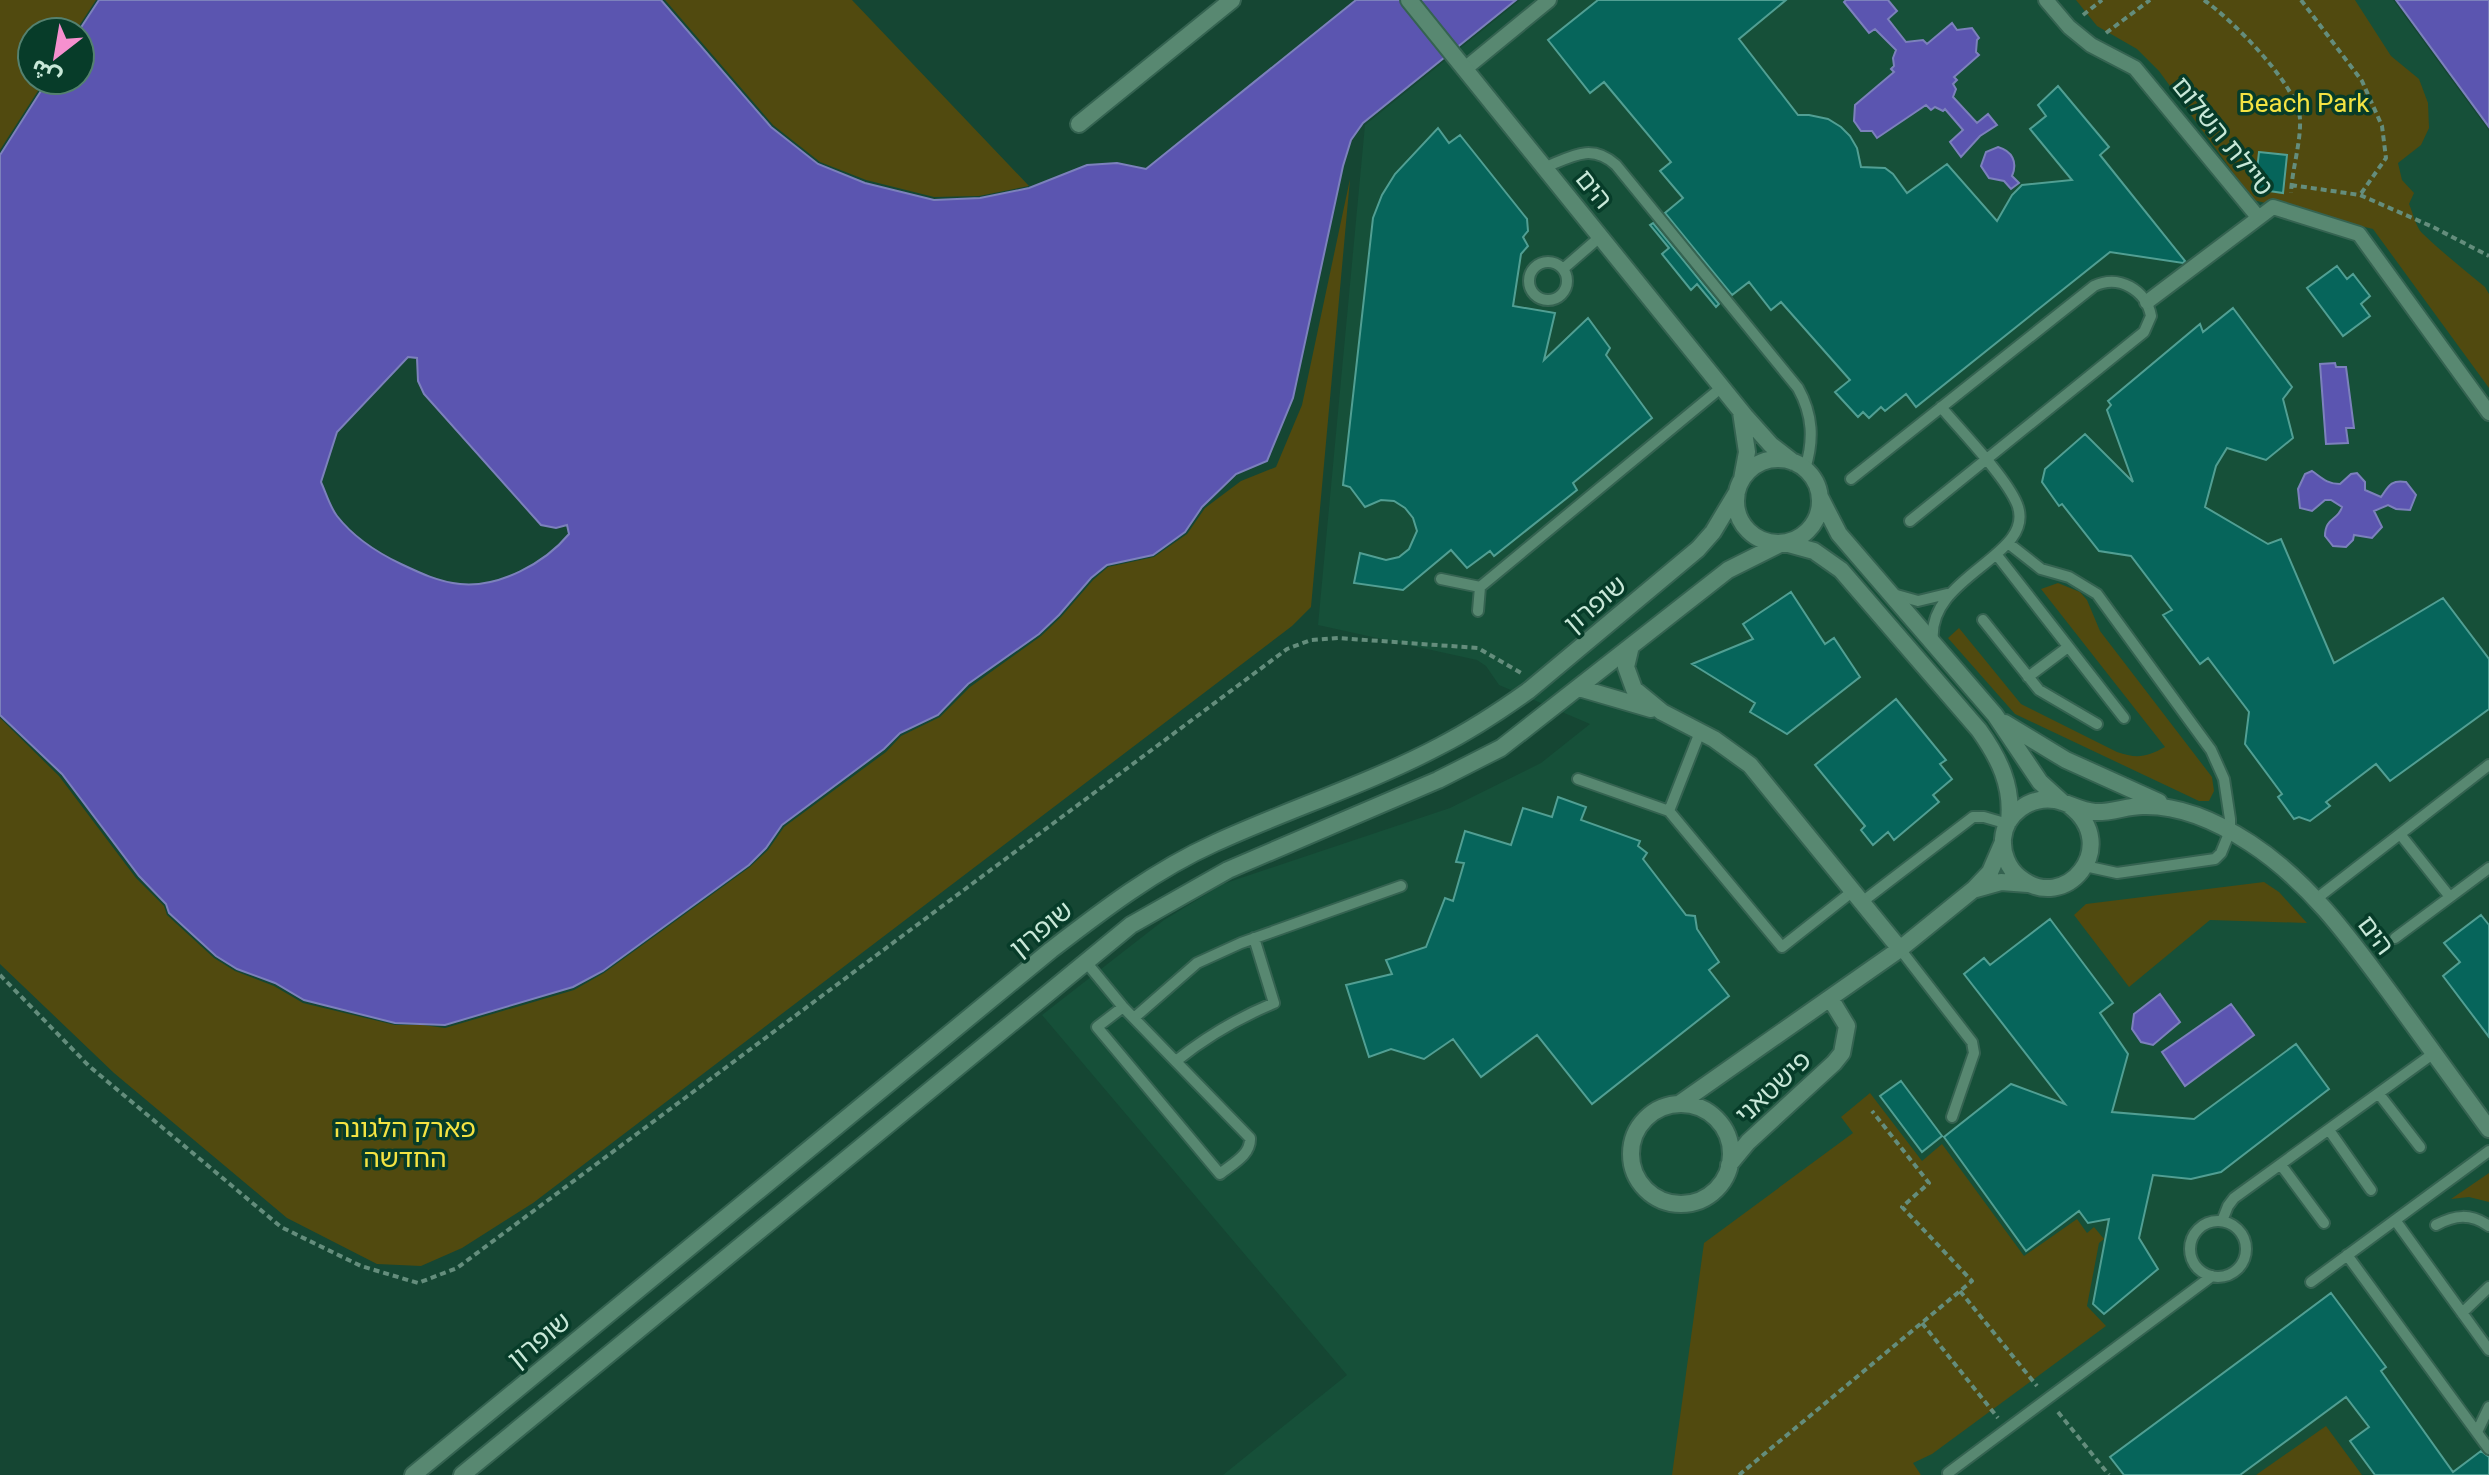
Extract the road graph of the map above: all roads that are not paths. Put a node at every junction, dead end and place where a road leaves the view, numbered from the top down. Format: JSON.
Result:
{"nodes":[{"id":1,"x":1232,"y":0,"type":"edge"},
{"id":2,"x":1409,"y":0,"type":"edge"},
{"id":3,"x":1549,"y":0,"type":"edge"},
{"id":4,"x":2046,"y":0,"type":"edge"},
{"id":5,"x":1463,"y":64,"type":"junction"},
{"id":6,"x":1079,"y":124,"type":"dead end"},
{"id":7,"x":1546,"y":167,"type":"junction"},
{"id":8,"x":2258,"y":217,"type":"junction"},
{"id":9,"x":1601,"y":236,"type":"junction"},
{"id":10,"x":1563,"y":269,"type":"dead end"},
{"id":11,"x":2147,"y":302,"type":"junction"},
{"id":12,"x":1722,"y":387,"type":"junction"},
{"id":13,"x":1941,"y":407,"type":"junction"},
{"id":14,"x":1740,"y":410,"type":"junction"},
{"id":15,"x":2489,"y":413,"type":"edge"},
{"id":16,"x":1985,"y":460,"type":"junction"},
{"id":17,"x":1799,"y":466,"type":"junction"},
{"id":18,"x":1851,"y":479,"type":"dead end"},
{"id":19,"x":1739,"y":486,"type":"junction"},
{"id":20,"x":1820,"y":497,"type":"junction"},
{"id":21,"x":1910,"y":521,"type":"dead end"},
{"id":22,"x":1784,"y":543,"type":"junction"},
{"id":23,"x":2008,"y":543,"type":"junction"},
{"id":24,"x":1996,"y":554,"type":"junction"},
{"id":25,"x":1441,"y":579,"type":"dead end"},
{"id":26,"x":1480,"y":587,"type":"junction"},
{"id":27,"x":1890,"y":593,"type":"junction"},
{"id":28,"x":1949,"y":594,"type":"junction"},
{"id":29,"x":1478,"y":611,"type":"dead end"},
{"id":30,"x":1983,"y":620,"type":"dead end"},
{"id":31,"x":1631,"y":646,"type":"junction"},
{"id":32,"x":1936,"y":646,"type":"junction"},
{"id":33,"x":2068,"y":647,"type":"junction"},
{"id":34,"x":2028,"y":677,"type":"junction"},
{"id":35,"x":1579,"y":688,"type":"junction"},
{"id":36,"x":1662,"y":712,"type":"junction"},
{"id":37,"x":1992,"y":712,"type":"junction"},
{"id":38,"x":2124,"y":718,"type":"dead end"},
{"id":39,"x":2097,"y":724,"type":"dead end"},
{"id":40,"x":1700,"y":732,"type":"junction"},
{"id":41,"x":2489,"y":765,"type":"edge"},
{"id":42,"x":1578,"y":779,"type":"dead end"},
{"id":43,"x":2066,"y":804,"type":"junction"},
{"id":44,"x":1669,"y":811,"type":"junction"},
{"id":45,"x":2186,"y":812,"type":"junction"},
{"id":46,"x":2007,"y":828,"type":"junction"},
{"id":47,"x":2230,"y":831,"type":"junction"},
{"id":48,"x":2400,"y":834,"type":"junction"},
{"id":49,"x":2085,"y":866,"type":"junction"},
{"id":50,"x":2489,"y":868,"type":"edge"},
{"id":51,"x":2031,"y":884,"type":"junction"},
{"id":52,"x":1401,"y":886,"type":"dead end"},
{"id":53,"x":1974,"y":889,"type":"junction"},
{"id":54,"x":1858,"y":897,"type":"junction"},
{"id":55,"x":2450,"y":897,"type":"junction"},
{"id":56,"x":2316,"y":899,"type":"junction"},
{"id":57,"x":1254,"y":938,"type":"junction"},
{"id":58,"x":2395,"y":938,"type":"dead end"},
{"id":59,"x":1900,"y":949,"type":"junction"},
{"id":60,"x":1086,"y":962,"type":"junction"},
{"id":61,"x":1830,"y":998,"type":"junction"},
{"id":62,"x":1123,"y":1007,"type":"junction"},
{"id":63,"x":1134,"y":1018,"type":"junction"},
{"id":64,"x":2434,"y":1053,"type":"junction"},
{"id":65,"x":1176,"y":1061,"type":"junction"},
{"id":66,"x":2379,"y":1094,"type":"junction"},
{"id":67,"x":1679,"y":1104,"type":"junction"},
{"id":68,"x":1952,"y":1117,"type":"dead end"},
{"id":69,"x":2489,"y":1129,"type":"edge"},
{"id":70,"x":2329,"y":1130,"type":"junction"},
{"id":71,"x":2420,"y":1147,"type":"dead end"},
{"id":72,"x":2489,"y":1151,"type":"edge"},
{"id":73,"x":1729,"y":1165,"type":"junction"},
{"id":74,"x":2281,"y":1165,"type":"junction"},
{"id":75,"x":2371,"y":1190,"type":"dead end"},
{"id":76,"x":2395,"y":1220,"type":"junction"},
{"id":77,"x":2222,"y":1221,"type":"junction"},
{"id":78,"x":2324,"y":1223,"type":"dead end"},
{"id":79,"x":2436,"y":1225,"type":"dead end"},
{"id":80,"x":2489,"y":1226,"type":"edge"},
{"id":81,"x":2347,"y":1255,"type":"junction"},
{"id":82,"x":2212,"y":1276,"type":"junction"},
{"id":83,"x":2311,"y":1282,"type":"dead end"},
{"id":84,"x":2489,"y":1287,"type":"edge"},
{"id":85,"x":2462,"y":1313,"type":"junction"},
{"id":86,"x":2489,"y":1350,"type":"edge"},
{"id":87,"x":2489,"y":1407,"type":"edge"},
{"id":88,"x":2477,"y":1432,"type":"junction"},
{"id":89,"x":2489,"y":1449,"type":"edge"},
{"id":90,"x":1948,"y":1473,"type":"edge"},
{"id":91,"x":413,"y":1475,"type":"edge"},
{"id":92,"x":462,"y":1475,"type":"edge"}],
"edges":[{"from":1,"to":6,"type":"street"},
{"from":2,"to":5,"type":"street","name":"הים"},
{"from":3,"to":5,"type":"street"},
{"from":4,"to":8,"type":"street","name":"טיילת השלום"},
{"from":5,"to":7,"type":"street","name":"הים"},
{"from":7,"to":9,"type":"street","name":"הים"},
{"from":7,"to":17,"type":"lane"},
{"from":8,"to":11,"type":"street"},
{"from":8,"to":15,"type":"street","name":"טיילת השלום"},
{"from":9,"to":10,"type":"lane"},
{"from":9,"to":12,"type":"street","name":"הים"},
{"from":11,"to":13,"type":"lane"},
{"from":11,"to":16,"type":"lane"},
{"from":12,"to":14,"type":"street","name":"הים"},
{"from":12,"to":26,"type":"lane"},
{"from":13,"to":16,"type":"lane"},
{"from":13,"to":18,"type":"lane"},
{"from":14,"to":17,"type":"street","name":"הים"},
{"from":14,"to":19,"type":"street","name":"הים"},
{"from":16,"to":21,"type":"lane"},
{"from":16,"to":23,"type":"lane"},
{"from":17,"to":19,"type":"street"},
{"from":17,"to":20,"type":"street"},
{"from":19,"to":22,"type":"street"},
{"from":19,"to":91,"type":"street","name":"שופרון"},
{"from":20,"to":22,"type":"street"},
{"from":20,"to":27,"type":"street","name":"הים"},
{"from":22,"to":31,"type":"street","name":"שופרון"},
{"from":22,"to":46,"type":"street"},
{"from":23,"to":24,"type":"lane"},
{"from":23,"to":47,"type":"lane"},
{"from":24,"to":28,"type":"lane"},
{"from":24,"to":33,"type":"lane"},
{"from":25,"to":26,"type":"lane"},
{"from":26,"to":29,"type":"lane"},
{"from":27,"to":28,"type":"lane"},
{"from":27,"to":32,"type":"street","name":"הים"},
{"from":28,"to":32,"type":"lane"},
{"from":30,"to":34,"type":"lane"},
{"from":31,"to":35,"type":"street","name":"שופרון"},
{"from":31,"to":36,"type":"street"},
{"from":32,"to":37,"type":"street","name":"הים"},
{"from":33,"to":34,"type":"lane"},
{"from":33,"to":38,"type":"lane"},
{"from":34,"to":39,"type":"lane"},
{"from":35,"to":36,"type":"street"},
{"from":35,"to":60,"type":"street","name":"שופרון"},
{"from":36,"to":40,"type":"street"},
{"from":37,"to":43,"type":"street","name":"הים"},
{"from":37,"to":45,"type":"street","name":"הים"},
{"from":40,"to":44,"type":"lane"},
{"from":40,"to":54,"type":"street"},
{"from":41,"to":48,"type":"lane"},
{"from":42,"to":44,"type":"lane"},
{"from":43,"to":45,"type":"street","name":"הים"},
{"from":43,"to":46,"type":"street"},
{"from":43,"to":49,"type":"street"},
{"from":44,"to":54,"type":"lane"},
{"from":45,"to":47,"type":"street","name":"הים"},
{"from":46,"to":51,"type":"street"},
{"from":46,"to":53,"type":"street","name":"פישטאני"},
{"from":46,"to":54,"type":"lane"},
{"from":47,"to":49,"type":"lane"},
{"from":47,"to":56,"type":"street","name":"הים"},
{"from":48,"to":55,"type":"lane"},
{"from":48,"to":56,"type":"lane"},
{"from":49,"to":51,"type":"street"},
{"from":50,"to":55,"type":"lane"},
{"from":51,"to":53,"type":"street"},
{"from":52,"to":57,"type":"lane"},
{"from":53,"to":59,"type":"street","name":"פישטאני"},
{"from":54,"to":59,"type":"street"},
{"from":55,"to":58,"type":"lane"},
{"from":56,"to":64,"type":"street","name":"הים"},
{"from":57,"to":63,"type":"lane"},
{"from":57,"to":65,"type":"lane"},
{"from":59,"to":61,"type":"street","name":"פישטאני"},
{"from":59,"to":68,"type":"lane"},
{"from":60,"to":62,"type":"lane"},
{"from":60,"to":92,"type":"street","name":"שופרון"},
{"from":61,"to":67,"type":"street","name":"פישטאני"},
{"from":61,"to":73,"type":"street","name":"פישטאני"},
{"from":62,"to":63,"type":"lane"},
{"from":62,"to":65,"type":"lane"},
{"from":63,"to":65,"type":"lane"},
{"from":64,"to":66,"type":"lane"},
{"from":64,"to":69,"type":"street","name":"הים"},
{"from":66,"to":70,"type":"lane"},
{"from":66,"to":71,"type":"lane"},
{"from":67,"to":73,"type":"street"},
{"from":67,"to":73,"type":"street"},
{"from":70,"to":74,"type":"lane"},
{"from":70,"to":75,"type":"lane"},
{"from":72,"to":76,"type":"lane"},
{"from":74,"to":77,"type":"lane"},
{"from":74,"to":78,"type":"lane"},
{"from":76,"to":81,"type":"lane"},
{"from":76,"to":85,"type":"lane"},
{"from":77,"to":82,"type":"lane"},
{"from":77,"to":82,"type":"lane"},
{"from":79,"to":80,"type":"lane"},
{"from":81,"to":83,"type":"lane"},
{"from":81,"to":88,"type":"lane"},
{"from":82,"to":90,"type":"lane"},
{"from":84,"to":85,"type":"lane"},
{"from":85,"to":86,"type":"lane"},
{"from":87,"to":88,"type":"lane"},
{"from":88,"to":89,"type":"lane"}]}
